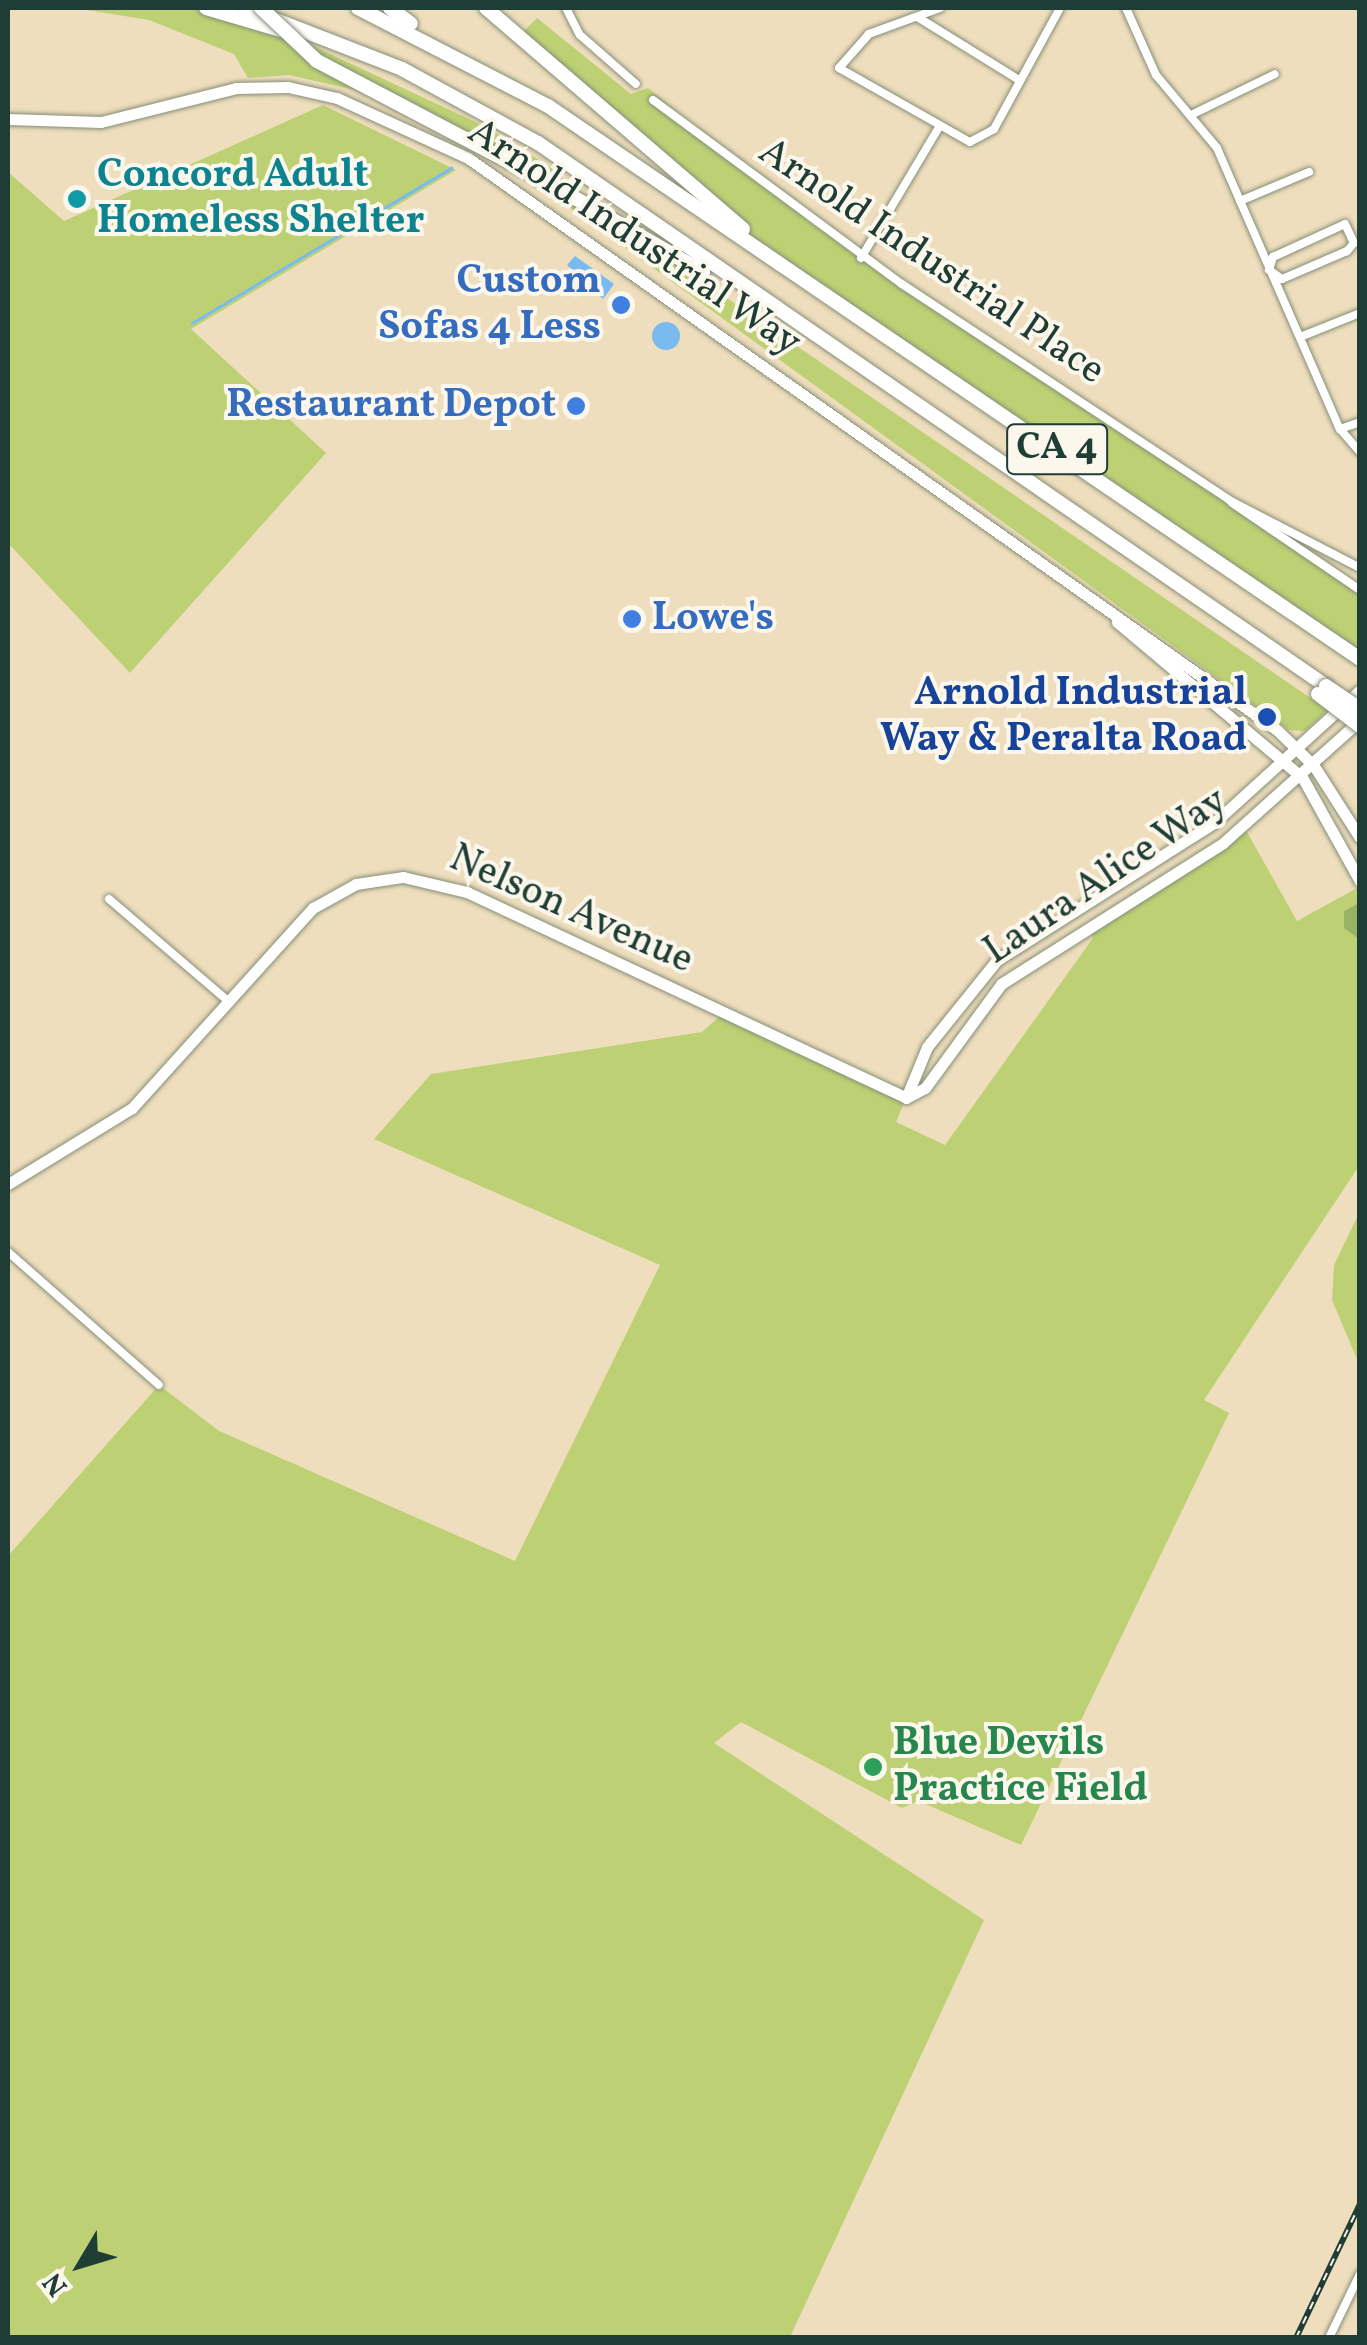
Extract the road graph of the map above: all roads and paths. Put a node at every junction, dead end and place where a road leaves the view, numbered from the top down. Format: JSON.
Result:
{"nodes":[{"id":1,"x":206,"y":8,"type":"edge"},
{"id":2,"x":245,"y":8,"type":"edge"},
{"id":3,"x":262,"y":8,"type":"edge"},
{"id":4,"x":358,"y":8,"type":"edge"},
{"id":5,"x":390,"y":8,"type":"edge"},
{"id":6,"x":486,"y":8,"type":"edge"},
{"id":7,"x":566,"y":8,"type":"edge"},
{"id":8,"x":940,"y":8,"type":"edge"},
{"id":9,"x":1060,"y":8,"type":"edge"},
{"id":10,"x":1126,"y":8,"type":"edge"},
{"id":11,"x":918,"y":18,"type":"junction"},
{"id":12,"x":428,"y":37,"type":"junction"},
{"id":13,"x":1275,"y":74,"type":"dead end"},
{"id":14,"x":1020,"y":80,"type":"junction"},
{"id":15,"x":636,"y":84,"type":"dead end"},
{"id":16,"x":443,"y":89,"type":"junction"},
{"id":17,"x":652,"y":100,"type":"dead end"},
{"id":18,"x":1191,"y":115,"type":"junction"},
{"id":19,"x":8,"y":119,"type":"edge"},
{"id":20,"x":940,"y":128,"type":"junction"},
{"id":21,"x":1309,"y":172,"type":"dead end"},
{"id":22,"x":1240,"y":200,"type":"junction"},
{"id":23,"x":756,"y":245,"type":"junction"},
{"id":24,"x":862,"y":258,"type":"junction"},
{"id":25,"x":1269,"y":270,"type":"junction"},
{"id":26,"x":740,"y":289,"type":"junction"},
{"id":27,"x":1360,"y":312,"type":"edge"},
{"id":28,"x":1300,"y":337,"type":"junction"},
{"id":29,"x":1360,"y":422,"type":"edge"},
{"id":30,"x":1340,"y":429,"type":"junction"},
{"id":31,"x":1360,"y":452,"type":"edge"},
{"id":32,"x":1229,"y":500,"type":"junction"},
{"id":33,"x":1360,"y":568,"type":"edge"},
{"id":34,"x":1360,"y":590,"type":"edge"},
{"id":35,"x":1107,"y":612,"type":"junction"},
{"id":36,"x":1357,"y":658,"type":"edge"},
{"id":37,"x":1322,"y":690,"type":"junction"},
{"id":38,"x":1360,"y":690,"type":"edge"},
{"id":39,"x":1360,"y":710,"type":"edge"},
{"id":40,"x":1360,"y":723,"type":"edge"},
{"id":41,"x":1298,"y":748,"type":"junction"},
{"id":42,"x":1285,"y":759,"type":"junction"},
{"id":43,"x":1314,"y":766,"type":"junction"},
{"id":44,"x":1302,"y":777,"type":"junction"},
{"id":45,"x":1360,"y":838,"type":"edge"},
{"id":46,"x":1360,"y":880,"type":"edge"},
{"id":47,"x":109,"y":900,"type":"dead end"},
{"id":48,"x":228,"y":1001,"type":"junction"},
{"id":49,"x":906,"y":1098,"type":"junction"},
{"id":50,"x":8,"y":1184,"type":"edge"},
{"id":51,"x":8,"y":1252,"type":"edge"},
{"id":52,"x":159,"y":1385,"type":"dead end"},
{"id":53,"x":1360,"y":2274,"type":"edge"},
{"id":54,"x":1329,"y":2338,"type":"edge"}],
"edges":[{"from":1,"to":16,"type":"highway"},
{"from":2,"to":16,"type":"highway","number":"CA 4"},
{"from":3,"to":26,"type":"highway","bridge":true},
{"from":4,"to":12,"type":"highway","number":"CA 4"},
{"from":5,"to":12,"type":"highway"},
{"from":6,"to":23,"type":"highway"},
{"from":7,"to":15,"type":"street"},
{"from":8,"to":11,"type":"street"},
{"from":9,"to":14,"type":"street"},
{"from":10,"to":18,"type":"street"},
{"from":11,"to":14,"type":"street"},
{"from":11,"to":20,"type":"street"},
{"from":12,"to":23,"type":"highway","number":"CA 4"},
{"from":13,"to":18,"type":"street"},
{"from":14,"to":20,"type":"street"},
{"from":16,"to":26,"type":"highway","number":"CA 4"},
{"from":17,"to":24,"type":"street","name":"Arnold Industrial Place"},
{"from":18,"to":22,"type":"street"},
{"from":19,"to":35,"type":"street","name":"Arnold Industrial Way"},
{"from":20,"to":24,"type":"street"},
{"from":21,"to":22,"type":"street"},
{"from":22,"to":25,"type":"street"},
{"from":23,"to":36,"type":"highway","number":"CA 4"},
{"from":24,"to":32,"type":"street","name":"Arnold Industrial Place"},
{"from":25,"to":25,"type":"street"},
{"from":25,"to":28,"type":"street"},
{"from":26,"to":37,"type":"highway","number":"CA 4"},
{"from":27,"to":28,"type":"street"},
{"from":28,"to":30,"type":"street"},
{"from":29,"to":30,"type":"street"},
{"from":30,"to":31,"type":"street"},
{"from":32,"to":33,"type":"street","name":"Arnold Industrial Place"},
{"from":32,"to":34,"type":"street","name":"Arnold Industrial Place"},
{"from":35,"to":41,"type":"street","name":"Arnold Industrial Way"},
{"from":35,"to":42,"type":"street","name":"Arnold Industrial Way"},
{"from":37,"to":39,"type":"highway","bridge":true},
{"from":37,"to":40,"type":"highway","bridge":true},
{"from":38,"to":41,"type":"street","name":"Laura Alice Way"},
{"from":40,"to":43,"type":"street","name":"Laura Alice Way"},
{"from":41,"to":42,"type":"street","name":"Laura Alice Way"},
{"from":41,"to":43,"type":"street","name":"Arnold Industrial Way"},
{"from":42,"to":44,"type":"street","name":"Arnold Industrial Way"},
{"from":42,"to":49,"type":"street","name":"Laura Alice Way"},
{"from":43,"to":44,"type":"street","name":"Laura Alice Way"},
{"from":43,"to":45,"type":"street","name":"Arnold Industrial Way"},
{"from":44,"to":46,"type":"street","name":"Arnold Industrial Way"},
{"from":44,"to":49,"type":"street","name":"Laura Alice Way"},
{"from":47,"to":48,"type":"street"},
{"from":48,"to":49,"type":"street","name":"Nelson Avenue"},
{"from":48,"to":50,"type":"street","name":"Nelson Avenue"},
{"from":51,"to":52,"type":"street"},
{"from":53,"to":54,"type":"street"}]}
